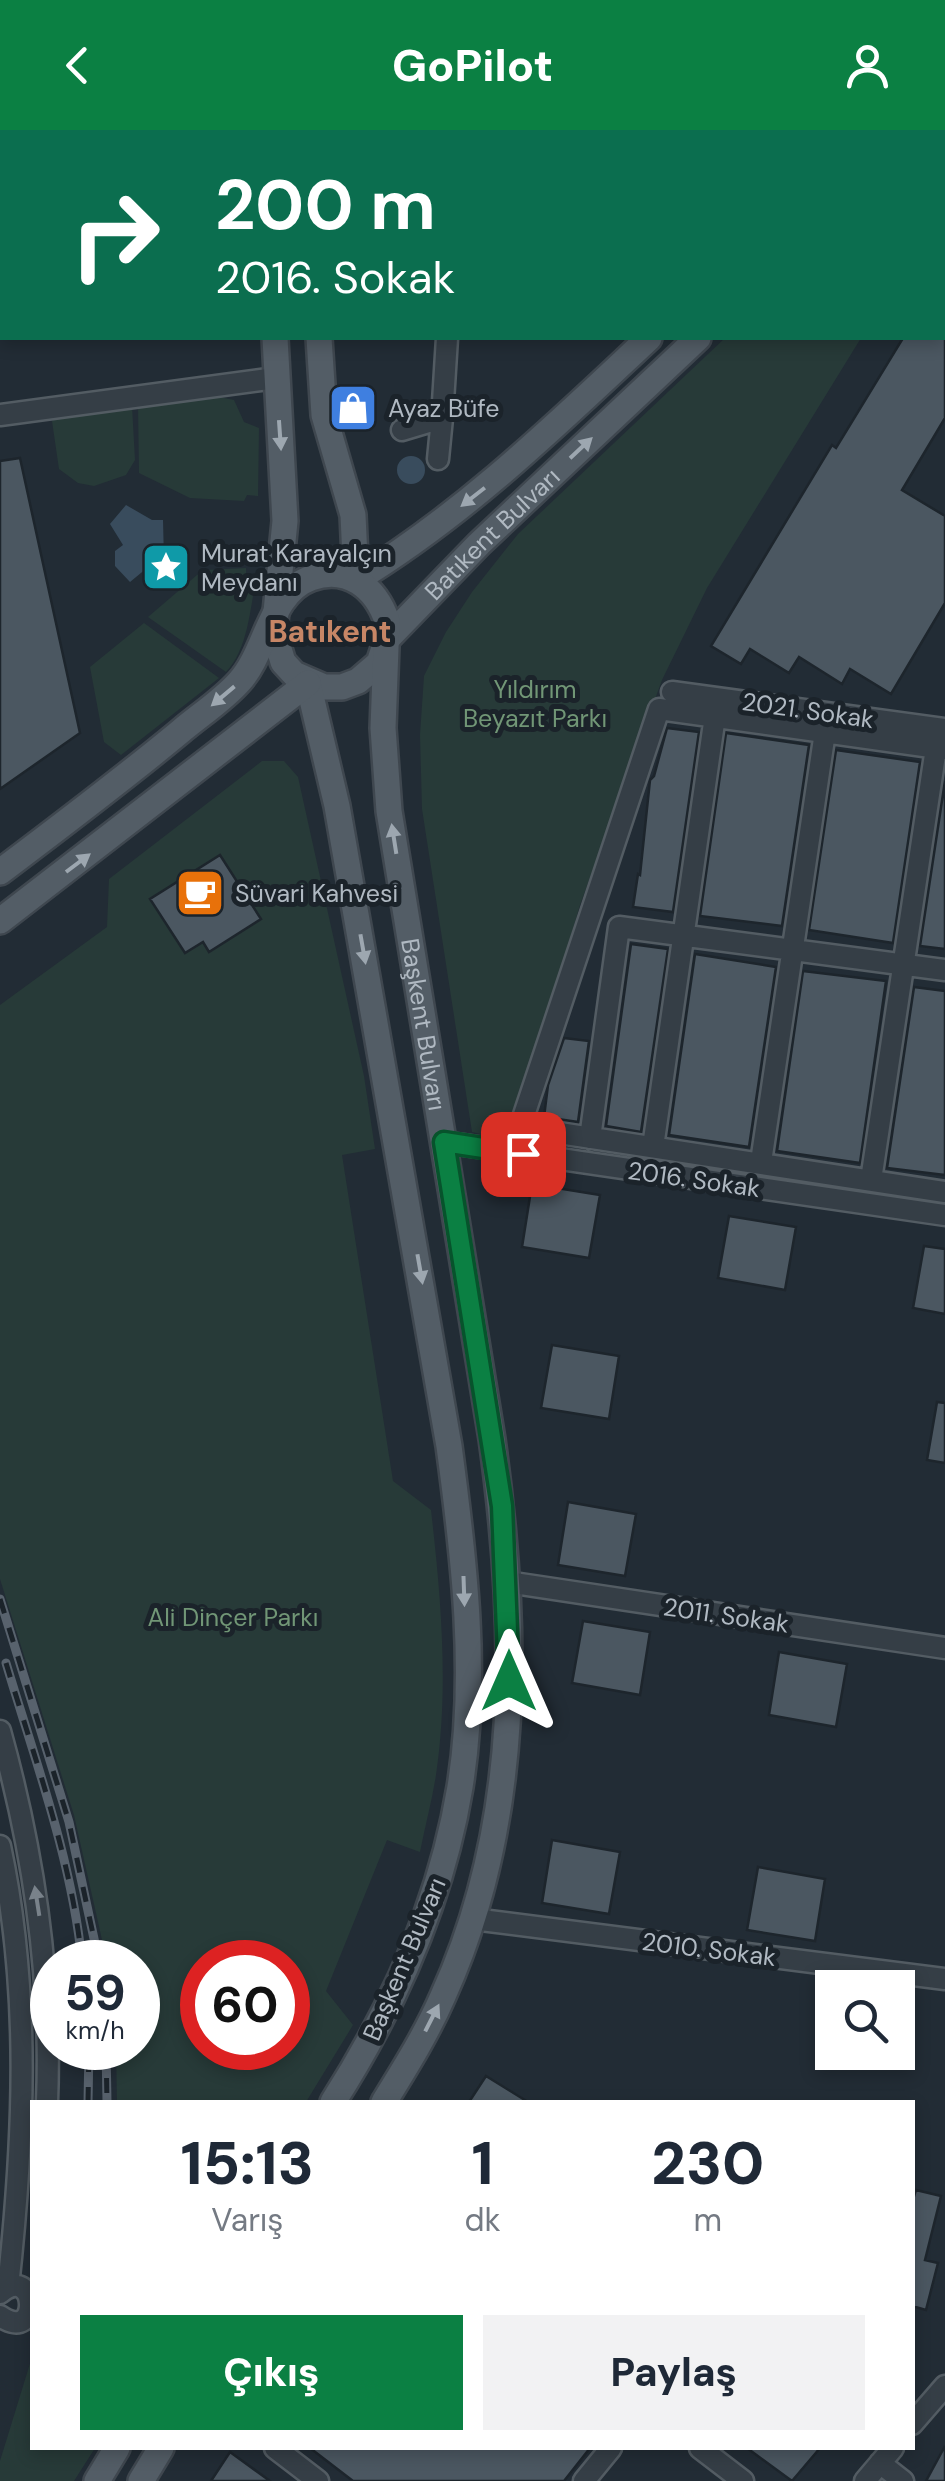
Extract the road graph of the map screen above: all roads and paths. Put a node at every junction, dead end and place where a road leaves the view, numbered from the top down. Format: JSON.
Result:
{"nodes":[{"id":1,"x":275,"y":340,"type":"edge"},
{"id":2,"x":319,"y":340,"type":"edge"},
{"id":3,"x":447,"y":340,"type":"edge"},
{"id":4,"x":647,"y":340,"type":"edge"},
{"id":5,"x":696,"y":340,"type":"edge"},
{"id":6,"x":276,"y":378,"type":"junction"},
{"id":7,"x":0,"y":414,"type":"edge"},
{"id":8,"x":442,"y":418,"type":"junction"},
{"id":9,"x":402,"y":430,"type":"dead end"},
{"id":10,"x":438,"y":459,"type":"dead end"},
{"id":11,"x":356,"y":580,"type":"junction"},
{"id":12,"x":276,"y":616,"type":"junction"},
{"id":13,"x":387,"y":639,"type":"junction"},
{"id":14,"x":308,"y":682,"type":"junction"},
{"id":15,"x":672,"y":692,"type":"dead end"},
{"id":16,"x":715,"y":716,"type":"junction"},
{"id":17,"x":825,"y":732,"type":"junction"},
{"id":18,"x":942,"y":742,"type":"edge"},
{"id":19,"x":0,"y":872,"type":"edge"},
{"id":20,"x":0,"y":921,"type":"edge"},
{"id":21,"x":684,"y":936,"type":"junction"},
{"id":22,"x":793,"y":950,"type":"junction"},
{"id":23,"x":903,"y":965,"type":"junction"},
{"id":24,"x":945,"y":970,"type":"edge"},
{"id":25,"x":590,"y":1138,"type":"junction"},
{"id":26,"x":444,"y":1142,"type":"junction"},
{"id":27,"x":653,"y":1146,"type":"junction"},
{"id":28,"x":760,"y":1162,"type":"junction"},
{"id":29,"x":871,"y":1180,"type":"junction"},
{"id":30,"x":945,"y":1192,"type":"edge"},
{"id":31,"x":945,"y":1216,"type":"edge"},
{"id":32,"x":507,"y":1582,"type":"junction"},
{"id":33,"x":945,"y":1648,"type":"edge"},
{"id":34,"x":0,"y":1731,"type":"edge"},
{"id":35,"x":0,"y":1846,"type":"edge"},
{"id":36,"x":472,"y":1919,"type":"junction"},
{"id":37,"x":945,"y":1980,"type":"edge"},
{"id":38,"x":47,"y":2100,"type":"edge"},
{"id":39,"x":334,"y":2100,"type":"edge"},
{"id":40,"x":385,"y":2100,"type":"edge"},
{"id":41,"x":2,"y":2290,"type":"edge"},
{"id":42,"x":30,"y":2290,"type":"edge"},
{"id":43,"x":30,"y":2310,"type":"edge"},
{"id":44,"x":2,"y":2318,"type":"edge"},
{"id":45,"x":945,"y":2386,"type":"edge"},
{"id":46,"x":915,"y":2421,"type":"edge"},
{"id":47,"x":116,"y":2450,"type":"edge"},
{"id":48,"x":161,"y":2450,"type":"edge"},
{"id":49,"x":279,"y":2450,"type":"edge"},
{"id":50,"x":609,"y":2450,"type":"edge"},
{"id":51,"x":703,"y":2450,"type":"edge"},
{"id":52,"x":887,"y":2455,"type":"edge"},
{"id":53,"x":97,"y":2481,"type":"edge"},
{"id":54,"x":141,"y":2481,"type":"edge"},
{"id":55,"x":318,"y":2481,"type":"edge"},
{"id":56,"x":584,"y":2481,"type":"edge"},
{"id":57,"x":743,"y":2481,"type":"edge"},
{"id":58,"x":865,"y":2481,"type":"edge"},
{"id":59,"x":904,"y":2481,"type":"edge"}],
"edges":[{"from":1,"to":6,"type":"main road"},
{"from":2,"to":11,"type":"main road"},
{"from":3,"to":8,"type":"street"},
{"from":4,"to":11,"type":"main road","name":"Batıkent Bulvarı","one_way":true},
{"from":13,"to":5,"type":"main road","name":"Batıkent Bulvarı","one_way":true},
{"from":6,"to":7,"type":"street"},
{"from":6,"to":12,"type":"main road","one_way":true},
{"from":8,"to":9,"type":"street"},
{"from":8,"to":10,"type":"street"},
{"from":11,"to":12,"type":"main road"},
{"from":11,"to":13,"type":"main road"},
{"from":12,"to":14,"type":"main road"},
{"from":12,"to":19,"type":"main road","one_way":true},
{"from":13,"to":14,"type":"main road","name":"Batıkent Bulvarı"},
{"from":26,"to":13,"type":"main road","name":"Başkent Bulvarı","one_way":true},
{"from":20,"to":14,"type":"main road","one_way":true},
{"from":14,"to":39,"type":"main road","name":"Başkent Bulvarı","one_way":true},
{"from":15,"to":18,"type":"street","name":"2021. Sokak"},
{"from":16,"to":17,"type":"street"},
{"from":16,"to":21,"type":"street"},
{"from":16,"to":25,"type":"street"},
{"from":17,"to":18,"type":"street"},
{"from":17,"to":22,"type":"street"},
{"from":18,"to":23,"type":"street"},
{"from":21,"to":22,"type":"street"},
{"from":21,"to":25,"type":"street"},
{"from":21,"to":27,"type":"street"},
{"from":22,"to":23,"type":"street"},
{"from":22,"to":28,"type":"street"},
{"from":23,"to":24,"type":"street"},
{"from":23,"to":29,"type":"street"},
{"from":25,"to":27,"type":"street"},
{"from":26,"to":31,"type":"street","name":"2016. Sokak"},
{"from":26,"to":32,"type":"main road","name":"Başkent Bulvarı"},
{"from":27,"to":28,"type":"street"},
{"from":28,"to":29,"type":"street"},
{"from":29,"to":30,"type":"street"},
{"from":32,"to":33,"type":"street","name":"2011. Sokak"},
{"from":32,"to":36,"type":"main road","name":"Başkent Bulvarı"},
{"from":38,"to":34,"type":"street","one_way":true},
{"from":35,"to":41,"type":"street"},
{"from":36,"to":37,"type":"street","name":"2010. Sokak"},
{"from":40,"to":36,"type":"main road","name":"Başkent Bulvarı","one_way":true},
{"from":41,"to":42,"type":"street"},
{"from":43,"to":44,"type":"street"},
{"from":45,"to":46,"type":"street"},
{"from":47,"to":53,"type":"main road"},
{"from":48,"to":54,"type":"main road"},
{"from":49,"to":55,"type":"street"},
{"from":50,"to":56,"type":"street"},
{"from":51,"to":57,"type":"street"},
{"from":52,"to":58,"type":"street"},
{"from":52,"to":59,"type":"street"}]}
